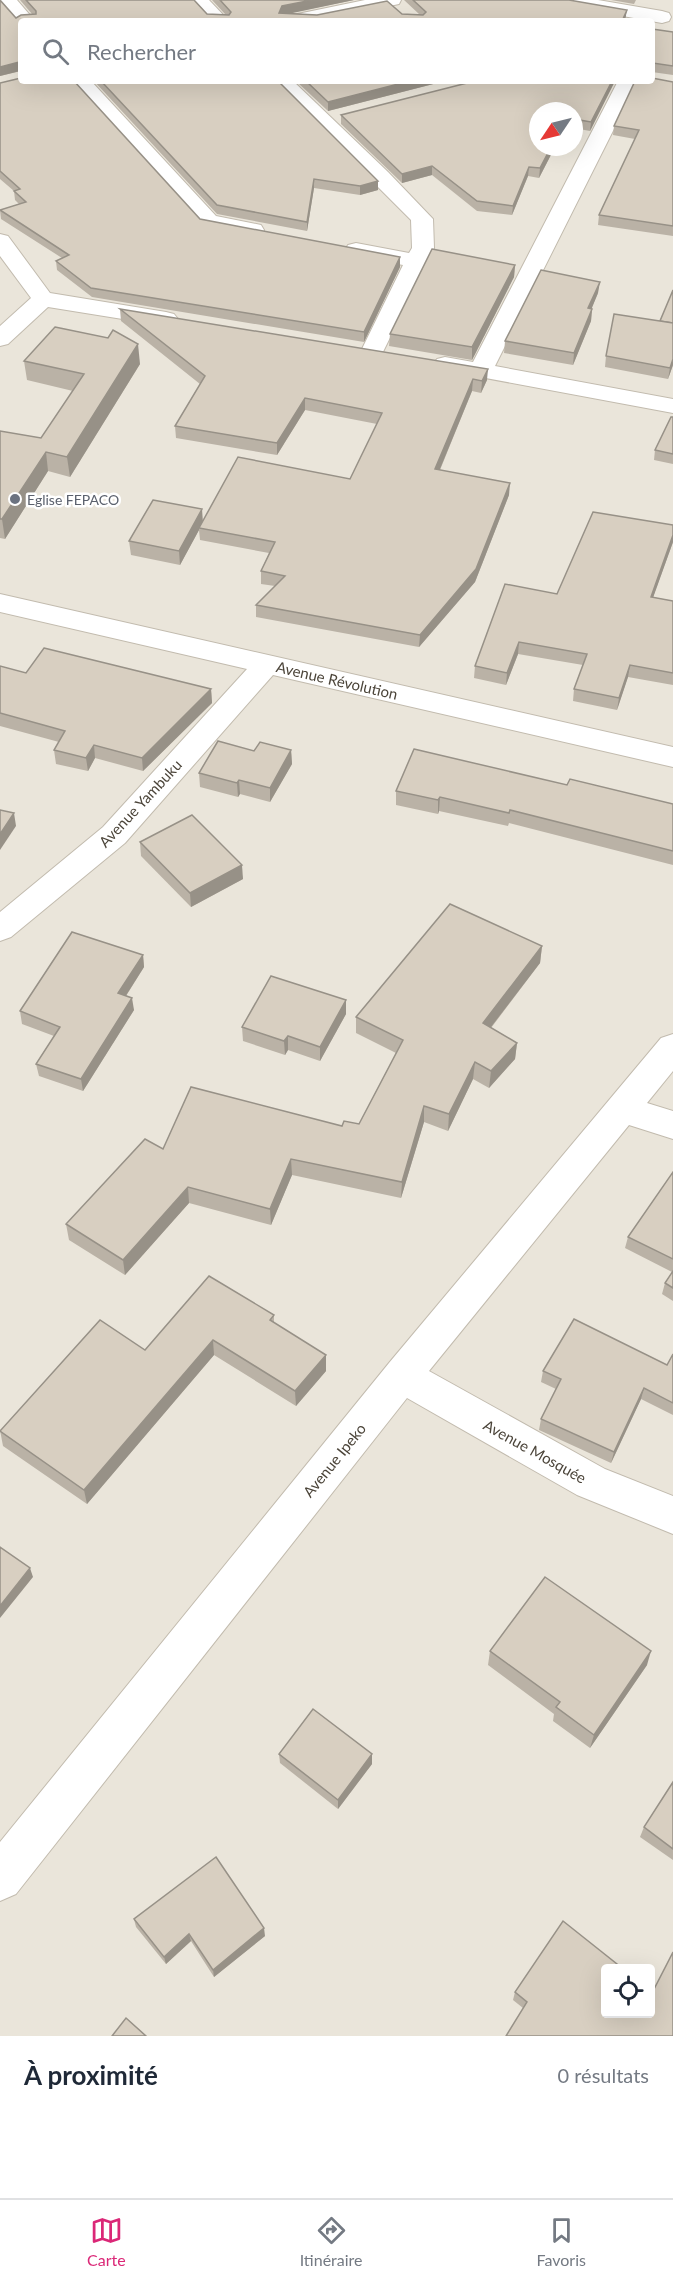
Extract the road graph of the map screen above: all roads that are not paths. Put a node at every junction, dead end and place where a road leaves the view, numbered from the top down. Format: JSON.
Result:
{"nodes":[{"id":1,"x":7,"y":0,"type":"edge"},
{"id":2,"x":198,"y":0,"type":"edge"},
{"id":3,"x":391,"y":0,"type":"edge"},
{"id":4,"x":566,"y":0,"type":"edge"},
{"id":5,"x":665,"y":8,"type":"edge"},
{"id":6,"x":406,"y":14,"type":"edge"},
{"id":7,"x":23,"y":18,"type":"edge"},
{"id":8,"x":217,"y":18,"type":"edge"},
{"id":9,"x":304,"y":18,"type":"edge"},
{"id":10,"x":655,"y":29,"type":"edge"},
{"id":11,"x":83,"y":84,"type":"edge"},
{"id":12,"x":285,"y":84,"type":"edge"},
{"id":13,"x":626,"y":84,"type":"edge"},
{"id":14,"x":345,"y":114,"type":"edge"},
{"id":15,"x":323,"y":120,"type":"junction"},
{"id":16,"x":278,"y":234,"type":"edge"},
{"id":17,"x":0,"y":241,"type":"edge"},
{"id":18,"x":336,"y":246,"type":"edge"},
{"id":19,"x":416,"y":261,"type":"junction"},
{"id":20,"x":43,"y":299,"type":"junction"},
{"id":21,"x":184,"y":322,"type":"edge"},
{"id":22,"x":0,"y":339,"type":"edge"},
{"id":23,"x":349,"y":349,"type":"edge"},
{"id":24,"x":427,"y":361,"type":"edge"},
{"id":25,"x":482,"y":370,"type":"junction"},
{"id":26,"x":673,"y":406,"type":"edge"},
{"id":27,"x":0,"y":603,"type":"edge"},
{"id":28,"x":267,"y":664,"type":"junction"},
{"id":29,"x":673,"y":757,"type":"edge"},
{"id":30,"x":0,"y":929,"type":"edge"},
{"id":31,"x":673,"y":1047,"type":"edge"},
{"id":32,"x":622,"y":1109,"type":"junction"},
{"id":33,"x":673,"y":1125,"type":"edge"},
{"id":34,"x":402,"y":1375,"type":"junction"},
{"id":35,"x":673,"y":1515,"type":"edge"},
{"id":36,"x":0,"y":1878,"type":"edge"}],
"edges":[{"from":1,"to":7,"type":"street"},
{"from":2,"to":8,"type":"street"},
{"from":3,"to":6,"type":"street"},
{"from":3,"to":9,"type":"street"},
{"from":4,"to":5,"type":"street"},
{"from":5,"to":10,"type":"street"},
{"from":11,"to":16,"type":"street"},
{"from":12,"to":15,"type":"street"},
{"from":13,"to":25,"type":"street"},
{"from":14,"to":15,"type":"street"},
{"from":15,"to":19,"type":"street"},
{"from":17,"to":20,"type":"street"},
{"from":18,"to":19,"type":"street"},
{"from":19,"to":23,"type":"street"},
{"from":20,"to":21,"type":"street"},
{"from":20,"to":22,"type":"street"},
{"from":24,"to":25,"type":"street"},
{"from":25,"to":26,"type":"street"},
{"from":27,"to":28,"type":"street","name":"Avenue Révolution"},
{"from":28,"to":29,"type":"street","name":"Avenue Révolution"},
{"from":28,"to":30,"type":"street","name":"Avenue Yambuku"},
{"from":31,"to":32,"type":"street","name":"Avenue Ipeko"},
{"from":32,"to":33,"type":"street"},
{"from":32,"to":34,"type":"street","name":"Avenue Ipeko"},
{"from":34,"to":35,"type":"street","name":"Avenue Mosquée"},
{"from":34,"to":36,"type":"street","name":"Avenue Ipeko"}]}
